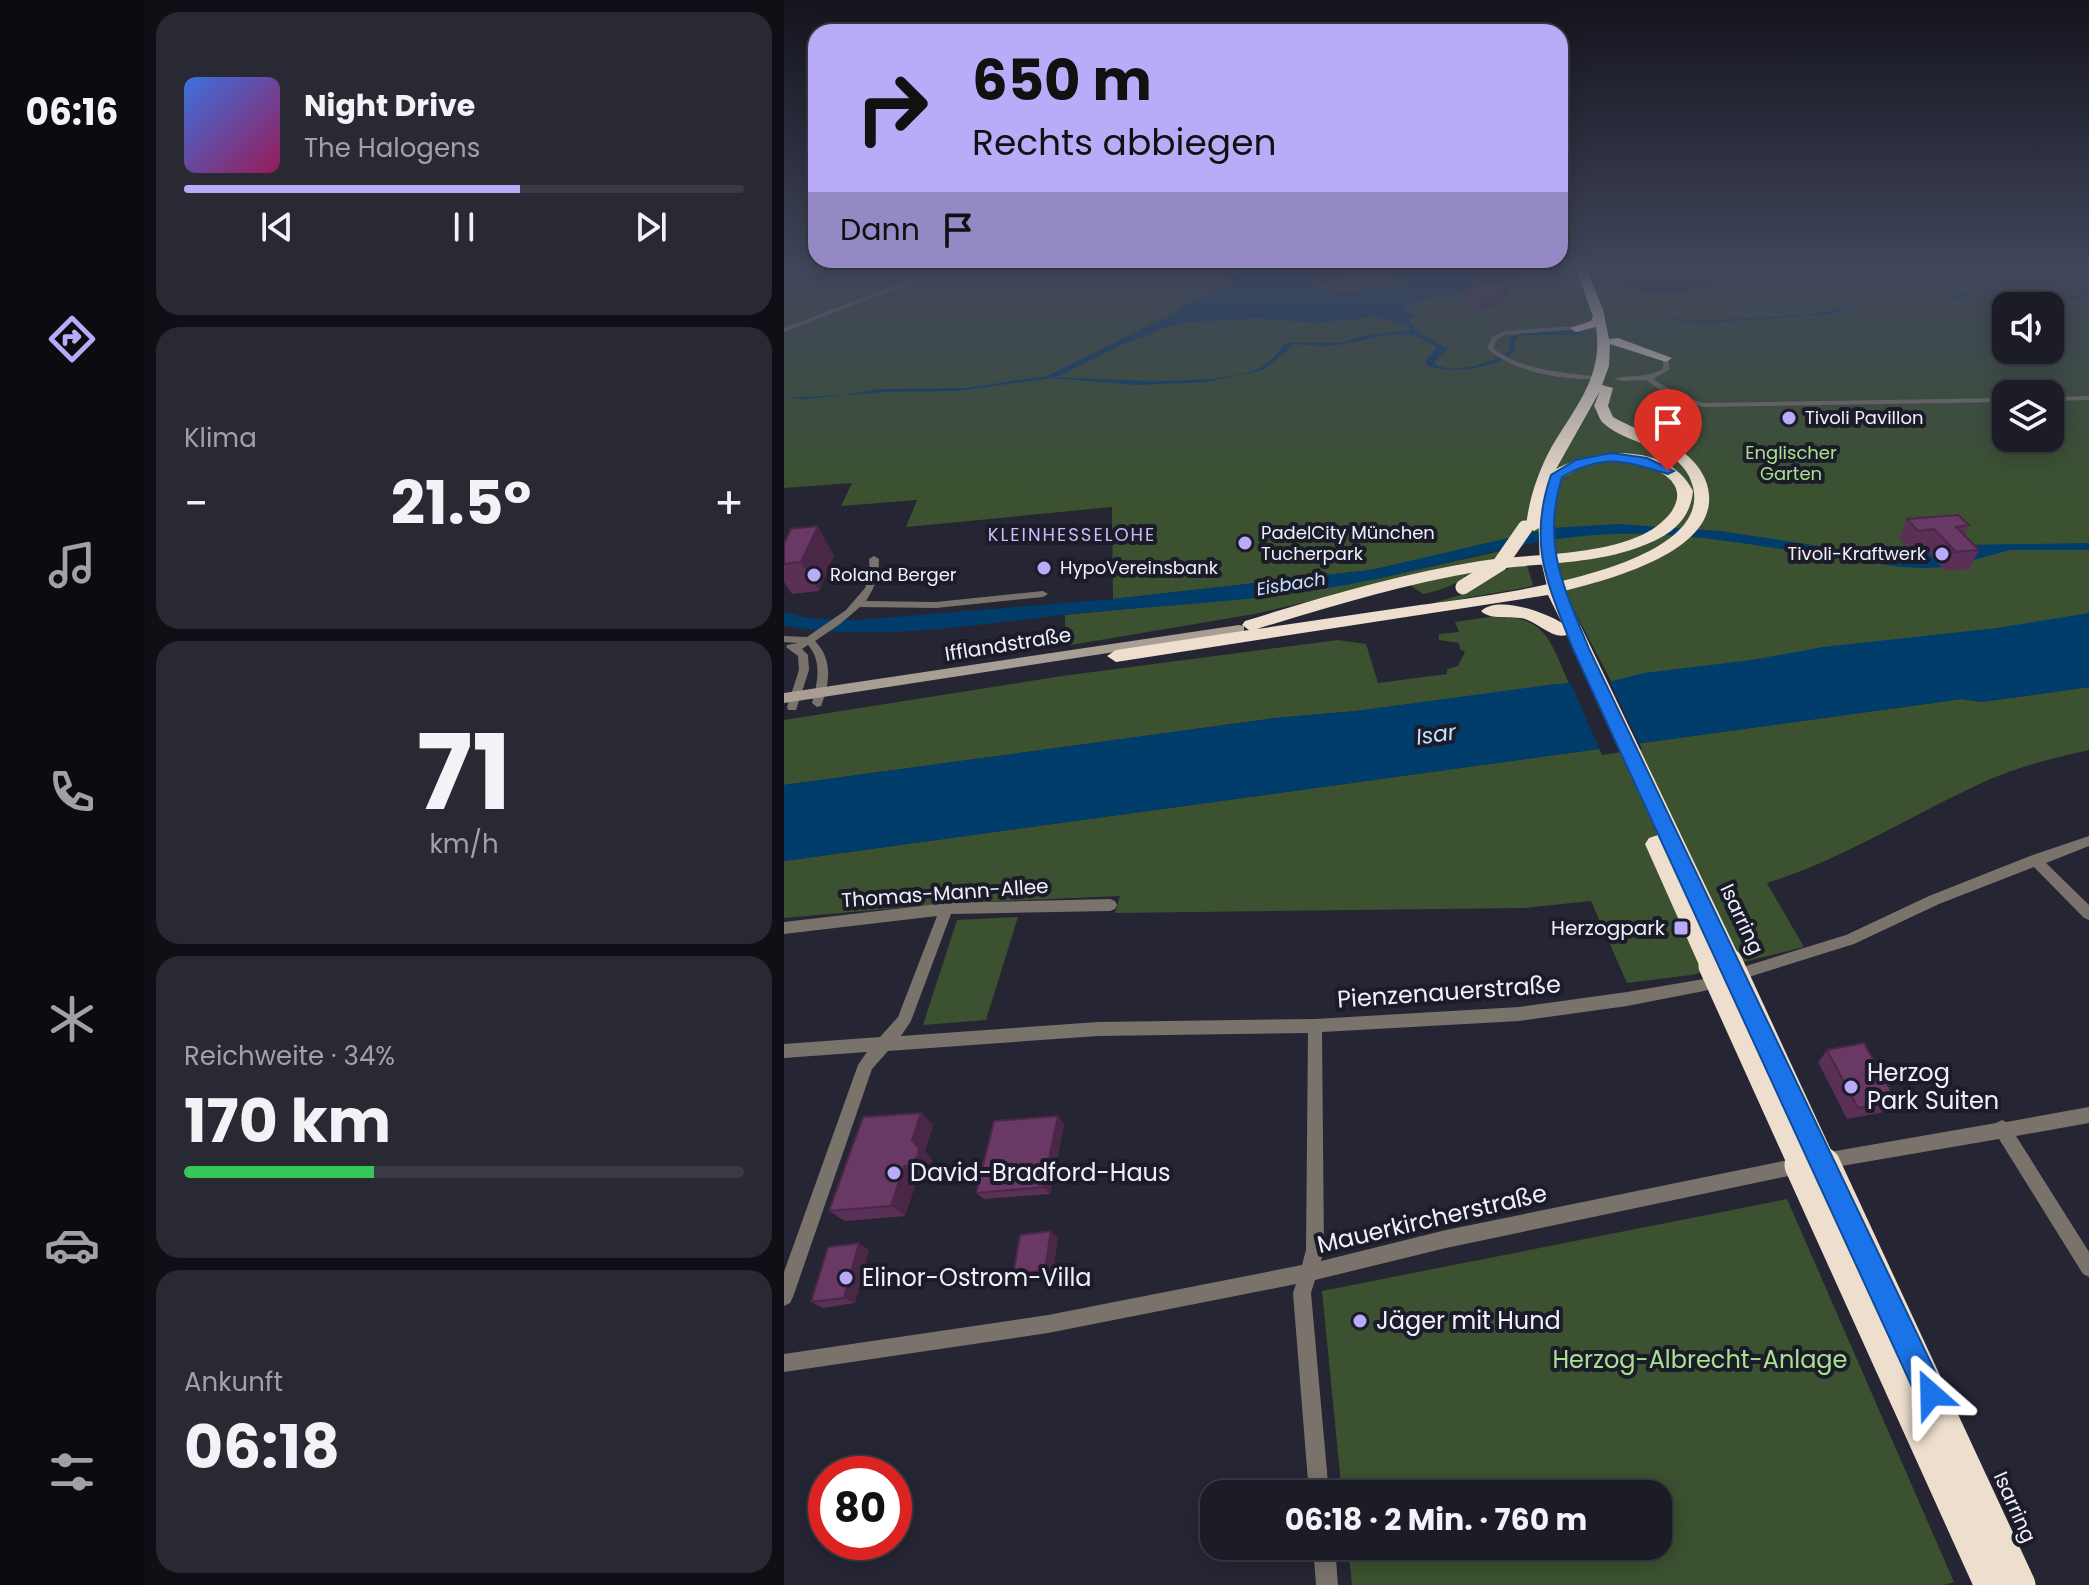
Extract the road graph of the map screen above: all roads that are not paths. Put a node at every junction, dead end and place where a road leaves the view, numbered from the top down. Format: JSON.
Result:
{"nodes":[{"id":1,"x":1491,"y":343,"type":"edge"},
{"id":2,"x":1605,"y":343,"type":"edge"},
{"id":3,"x":1610,"y":343,"type":"edge"},
{"id":4,"x":1626,"y":343,"type":"edge"},
{"id":5,"x":1635,"y":349,"type":"junction"},
{"id":6,"x":1666,"y":358,"type":"joint"},
{"id":7,"x":1614,"y":359,"type":"junction"},
{"id":8,"x":1649,"y":379,"type":"junction"},
{"id":9,"x":1605,"y":381,"type":"junction"},
{"id":10,"x":2089,"y":398,"type":"edge"},
{"id":11,"x":2064,"y":399,"type":"edge"},
{"id":12,"x":1992,"y":400,"type":"edge"},
{"id":13,"x":1557,"y":475,"type":"junction"},
{"id":14,"x":1535,"y":524,"type":"junction"},
{"id":15,"x":874,"y":559,"type":"dead end"},
{"id":16,"x":1043,"y":594,"type":"dead end"},
{"id":17,"x":861,"y":604,"type":"junction"},
{"id":18,"x":1239,"y":629,"type":"junction"},
{"id":19,"x":1566,"y":635,"type":"junction"},
{"id":20,"x":812,"y":637,"type":"junction"},
{"id":21,"x":784,"y":639,"type":"edge"},
{"id":22,"x":784,"y":646,"type":"edge"},
{"id":23,"x":797,"y":648,"type":"junction"},
{"id":24,"x":1116,"y":656,"type":"junction"},
{"id":25,"x":818,"y":698,"type":"junction"},
{"id":26,"x":789,"y":702,"type":"edge"},
{"id":27,"x":2089,"y":841,"type":"edge"},
{"id":28,"x":2035,"y":860,"type":"junction"},
{"id":29,"x":1110,"y":905,"type":"dead end"},
{"id":30,"x":946,"y":909,"type":"junction"},
{"id":31,"x":2089,"y":914,"type":"edge"},
{"id":32,"x":784,"y":928,"type":"edge"},
{"id":33,"x":1720,"y":964,"type":"junction"},
{"id":34,"x":1315,"y":1026,"type":"junction"},
{"id":35,"x":885,"y":1042,"type":"junction"},
{"id":36,"x":784,"y":1051,"type":"edge"},
{"id":37,"x":2089,"y":1115,"type":"edge"},
{"id":38,"x":2002,"y":1128,"type":"junction"},
{"id":39,"x":2089,"y":1268,"type":"edge"},
{"id":40,"x":1306,"y":1273,"type":"junction"},
{"id":41,"x":784,"y":1297,"type":"edge"},
{"id":42,"x":784,"y":1363,"type":"edge"},
{"id":43,"x":1318,"y":1480,"type":"edge"},
{"id":44,"x":1325,"y":1560,"type":"edge"},
{"id":45,"x":1327,"y":1585,"type":"edge"},
{"id":46,"x":1992,"y":1585,"type":"edge"},
{"id":47,"x":2018,"y":1585,"type":"edge"}],
"edges":[{"from":1,"to":9,"type":"street"},
{"from":2,"to":14,"type":"highway","name":"Isarring"},
{"from":3,"to":7,"type":"highway","name":"Isarring"},
{"from":4,"to":5,"type":"highway"},
{"from":5,"to":6,"type":"highway"},
{"from":5,"to":7,"type":"highway"},
{"from":6,"to":8,"type":"street"},
{"from":7,"to":9,"type":"highway","name":"Isarring"},
{"from":8,"to":9,"type":"street"},
{"from":8,"to":12,"type":"street"},
{"from":9,"to":13,"type":"highway","name":"Isarring"},
{"from":9,"to":24,"type":"highway"},
{"from":10,"to":11,"type":"street"},
{"from":13,"to":14,"type":"highway","name":"Isarring"},
{"from":13,"to":18,"type":"highway"},
{"from":14,"to":18,"type":"highway","bridge":true},
{"from":14,"to":19,"type":"highway","name":"Isarring"},
{"from":15,"to":17,"type":"street"},
{"from":16,"to":17,"type":"street"},
{"from":17,"to":20,"type":"street"},
{"from":18,"to":25,"type":"main road","name":"Ifflandstraße"},
{"from":19,"to":24,"type":"highway"},
{"from":19,"to":33,"type":"highway","name":"Isarring"},
{"from":20,"to":21,"type":"street"},
{"from":20,"to":23,"type":"street"},
{"from":20,"to":25,"type":"street"},
{"from":22,"to":23,"type":"street"},
{"from":23,"to":26,"type":"street"},
{"from":24,"to":25,"type":"main road","name":"Ifflandstraße"},
{"from":25,"to":26,"type":"main road","name":"Ifflandstraße"},
{"from":27,"to":28,"type":"street","name":"Pienzenauerstraße"},
{"from":28,"to":31,"type":"street"},
{"from":28,"to":34,"type":"street","name":"Pienzenauerstraße"},
{"from":29,"to":30,"type":"street","name":"Thomas-Mann-Allee"},
{"from":30,"to":32,"type":"street","name":"Thomas-Mann-Allee"},
{"from":30,"to":35,"type":"street"},
{"from":33,"to":46,"type":"highway","name":"Isarring","bridge":true},
{"from":33,"to":47,"type":"highway","name":"Isarring","bridge":true},
{"from":34,"to":35,"type":"street","name":"Pienzenauerstraße"},
{"from":34,"to":40,"type":"street"},
{"from":35,"to":36,"type":"street","name":"Pienzenauerstraße"},
{"from":35,"to":41,"type":"street"},
{"from":37,"to":38,"type":"street","name":"Mauerkircherstraße"},
{"from":38,"to":39,"type":"street"},
{"from":38,"to":40,"type":"street","name":"Mauerkircherstraße"},
{"from":40,"to":42,"type":"street","name":"Mauerkircherstraße"},
{"from":40,"to":43,"type":"street"},
{"from":44,"to":45,"type":"street"}]}
